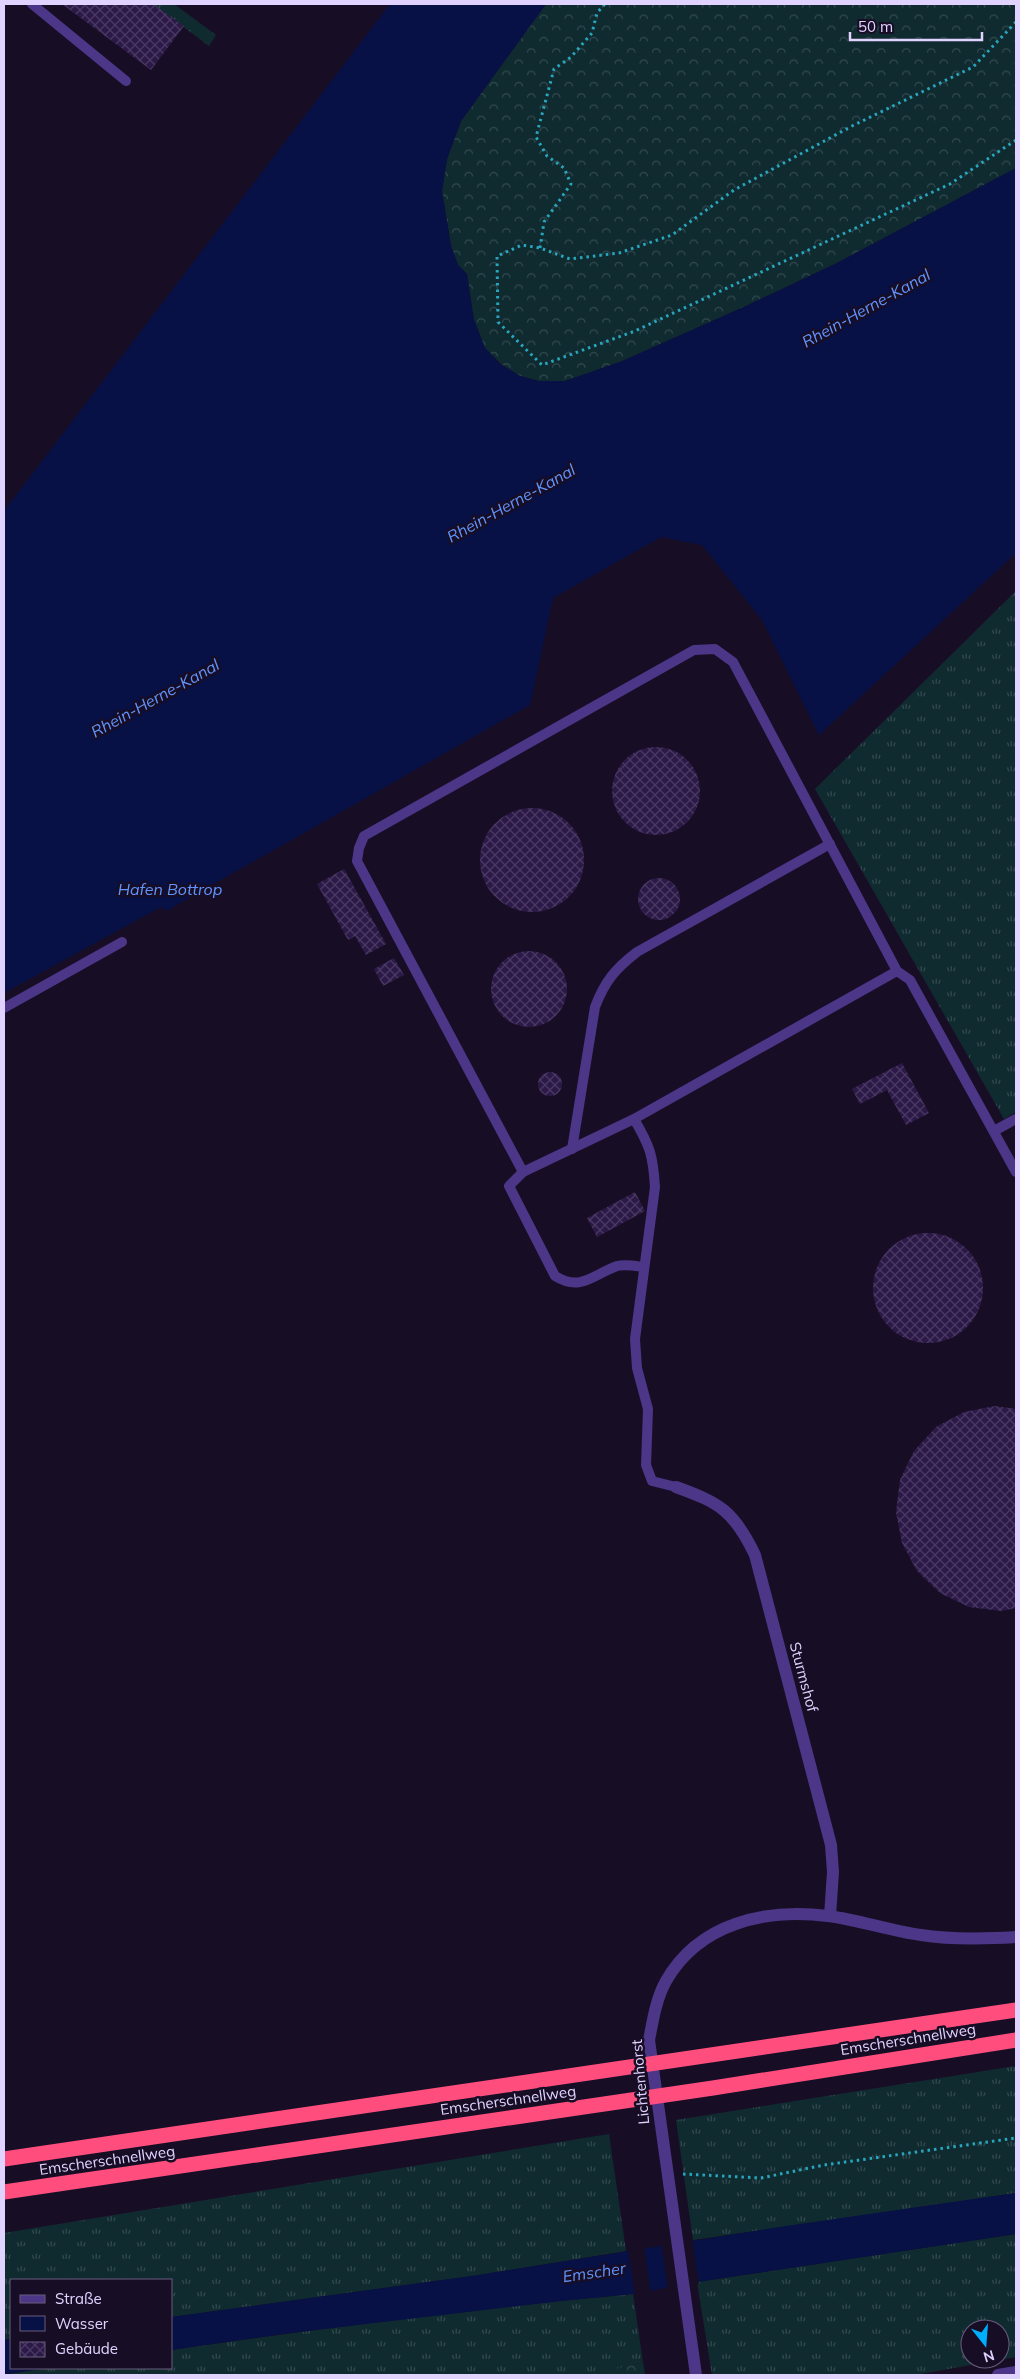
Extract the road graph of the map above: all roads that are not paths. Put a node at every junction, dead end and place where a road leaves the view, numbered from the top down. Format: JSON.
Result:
{"nodes":[{"id":1,"x":32,"y":4,"type":"edge"},
{"id":2,"x":126,"y":81,"type":"dead end"},
{"id":3,"x":830,"y":844,"type":"junction"},
{"id":4,"x":122,"y":942,"type":"dead end"},
{"id":5,"x":897,"y":971,"type":"junction"},
{"id":6,"x":4,"y":1008,"type":"edge"},
{"id":7,"x":634,"y":1119,"type":"junction"},
{"id":8,"x":1016,"y":1119,"type":"edge"},
{"id":9,"x":994,"y":1131,"type":"junction"},
{"id":10,"x":572,"y":1149,"type":"junction"},
{"id":11,"x":523,"y":1172,"type":"junction"},
{"id":12,"x":1016,"y":1172,"type":"edge"},
{"id":13,"x":644,"y":1267,"type":"junction"},
{"id":14,"x":676,"y":1487,"type":"joint"},
{"id":15,"x":830,"y":1916,"type":"junction"},
{"id":16,"x":1016,"y":1937,"type":"edge"},
{"id":17,"x":1016,"y":2010,"type":"edge"},
{"id":18,"x":1016,"y":2040,"type":"edge"},
{"id":19,"x":4,"y":2159,"type":"edge"},
{"id":20,"x":4,"y":2192,"type":"edge"},
{"id":21,"x":1016,"y":2372,"type":"edge"},
{"id":22,"x":696,"y":2375,"type":"edge"},
{"id":23,"x":998,"y":2375,"type":"edge"}],
"edges":[{"from":1,"to":2,"type":"lane"},
{"from":3,"to":5,"type":"lane"},
{"from":3,"to":10,"type":"lane"},
{"from":3,"to":11,"type":"lane"},
{"from":4,"to":6,"type":"lane"},
{"from":5,"to":7,"type":"lane"},
{"from":5,"to":9,"type":"lane"},
{"from":7,"to":10,"type":"lane"},
{"from":7,"to":13,"type":"lane"},
{"from":8,"to":9,"type":"lane"},
{"from":9,"to":12,"type":"lane"},
{"from":10,"to":11,"type":"lane"},
{"from":11,"to":13,"type":"lane"},
{"from":13,"to":14,"type":"lane"},
{"from":14,"to":15,"type":"street","name":"Sturmshof"},
{"from":15,"to":16,"type":"street","name":"Lichtenhorst"},
{"from":15,"to":22,"type":"street","name":"Lichtenhorst"},
{"from":17,"to":19,"type":"highway","name":"Emscherschnellweg"},
{"from":18,"to":20,"type":"highway","name":"Emscherschnellweg"},
{"from":21,"to":23,"type":"street"}]}
